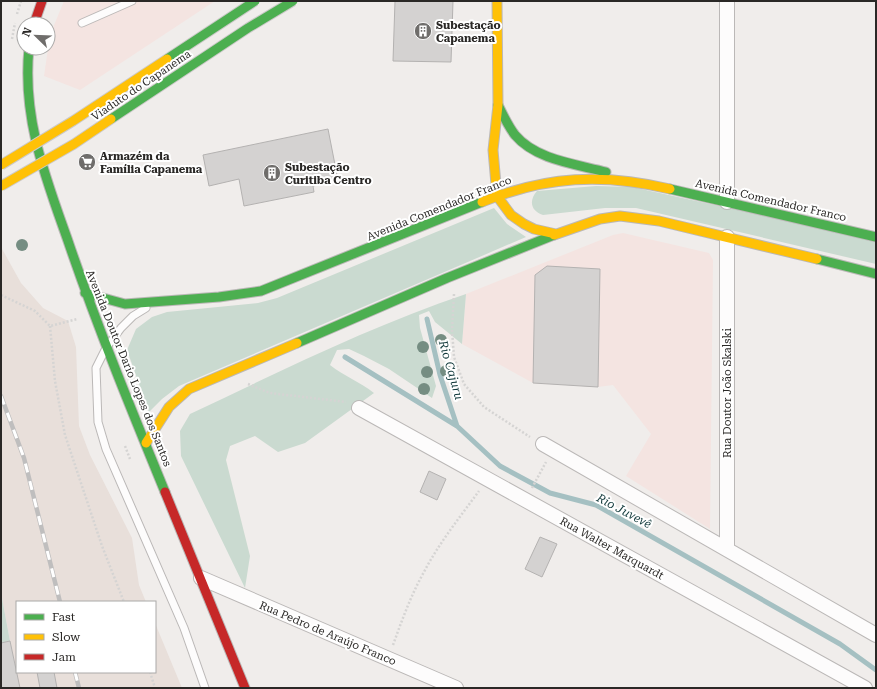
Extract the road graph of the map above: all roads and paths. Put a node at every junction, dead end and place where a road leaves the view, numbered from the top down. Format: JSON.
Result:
{"nodes":[{"id":1,"x":42,"y":1,"type":"edge"},
{"id":2,"x":132,"y":1,"type":"edge"},
{"id":3,"x":255,"y":1,"type":"edge"},
{"id":4,"x":293,"y":1,"type":"edge"},
{"id":5,"x":497,"y":1,"type":"edge"},
{"id":6,"x":727,"y":1,"type":"edge"},
{"id":7,"x":37,"y":16,"type":"edge"},
{"id":8,"x":82,"y":23,"type":"dead end"},
{"id":9,"x":28,"y":56,"type":"edge"},
{"id":10,"x":498,"y":105,"type":"junction"},
{"id":11,"x":1,"y":165,"type":"edge"},
{"id":12,"x":642,"y":182,"type":"junction"},
{"id":13,"x":1,"y":186,"type":"edge"},
{"id":14,"x":496,"y":196,"type":"junction"},
{"id":15,"x":727,"y":202,"type":"junction"},
{"id":16,"x":556,"y":234,"type":"junction"},
{"id":17,"x":876,"y":236,"type":"edge"},
{"id":18,"x":727,"y":237,"type":"junction"},
{"id":19,"x":876,"y":274,"type":"edge"},
{"id":20,"x":85,"y":292,"type":"junction"},
{"id":21,"x":1,"y":295,"type":"edge"},
{"id":22,"x":447,"y":295,"type":"dead end"},
{"id":23,"x":154,"y":303,"type":"junction"},
{"id":24,"x":77,"y":319,"type":"dead end"},
{"id":25,"x":50,"y":326,"type":"junction"},
{"id":26,"x":106,"y":348,"type":"junction"},
{"id":27,"x":242,"y":380,"type":"dead end"},
{"id":28,"x":359,"y":408,"type":"joint"},
{"id":29,"x":146,"y":443,"type":"junction"},
{"id":30,"x":543,"y":444,"type":"joint"},
{"id":31,"x":544,"y":467,"type":"dead end"},
{"id":32,"x":488,"y":479,"type":"junction"},
{"id":33,"x":534,"y":485,"type":"dead end"},
{"id":34,"x":727,"y":549,"type":"junction"},
{"id":35,"x":201,"y":578,"type":"junction"},
{"id":36,"x":124,"y":601,"type":"edge"},
{"id":37,"x":876,"y":635,"type":"edge"},
{"id":38,"x":388,"y":658,"type":"junction"},
{"id":39,"x":150,"y":673,"type":"edge"},
{"id":40,"x":155,"y":688,"type":"edge"},
{"id":41,"x":204,"y":688,"type":"edge"},
{"id":42,"x":245,"y":688,"type":"edge"},
{"id":43,"x":456,"y":688,"type":"edge"},
{"id":44,"x":865,"y":688,"type":"edge"}],
"edges":[{"from":1,"to":7,"type":"main road"},
{"from":2,"to":8,"type":"lane"},
{"from":3,"to":11,"type":"main road","name":"Viaduto do Capanema","bridge":true},
{"from":4,"to":13,"type":"main road","name":"Viaduto do Capanema","bridge":true},
{"from":5,"to":10,"type":"main road"},
{"from":6,"to":15,"type":"street"},
{"from":9,"to":20,"type":"main road","name":"Avenida Doutor Dario Lopes dos Santos"},
{"from":10,"to":12,"type":"main road"},
{"from":10,"to":14,"type":"main road"},
{"from":12,"to":14,"type":"main road","name":"Avenida Comendador Franco"},
{"from":12,"to":15,"type":"main road","name":"Avenida Comendador Franco"},
{"from":14,"to":16,"type":"main road"},
{"from":14,"to":23,"type":"main road","name":"Avenida Comendador Franco"},
{"from":15,"to":17,"type":"main road","name":"Avenida Comendador Franco"},
{"from":16,"to":18,"type":"main road"},
{"from":16,"to":29,"type":"main road"},
{"from":18,"to":19,"type":"main road"},
{"from":18,"to":34,"type":"street","name":"Rua Doutor João Skalski"},
{"from":20,"to":23,"type":"main road","name":"Avenida Comendador Franco"},
{"from":20,"to":26,"type":"main road","name":"Avenida Doutor Dario Lopes dos Santos"},
{"from":21,"to":25,"type":"path"},
{"from":22,"to":30,"type":"path"},
{"from":23,"to":26,"type":"lane"},
{"from":24,"to":25,"type":"path"},
{"from":25,"to":36,"type":"path"},
{"from":26,"to":29,"type":"main road","name":"Avenida Doutor Dario Lopes dos Santos"},
{"from":26,"to":41,"type":"lane"},
{"from":27,"to":28,"type":"path"},
{"from":28,"to":32,"type":"street","name":"Rua Walter Marquardt"},
{"from":29,"to":35,"type":"main road","name":"Avenida Doutor Dario Lopes dos Santos"},
{"from":30,"to":34,"type":"street"},
{"from":31,"to":33,"type":"path"},
{"from":32,"to":38,"type":"path"},
{"from":32,"to":44,"type":"street","name":"Rua Walter Marquardt"},
{"from":34,"to":37,"type":"street"},
{"from":35,"to":38,"type":"street","name":"Rua Pedro de Araújo Franco"},
{"from":35,"to":42,"type":"main road","name":"Avenida Doutor Dario Lopes dos Santos"},
{"from":38,"to":43,"type":"street","name":"Rua Pedro de Araújo Franco"},
{"from":39,"to":40,"type":"path"}]}
